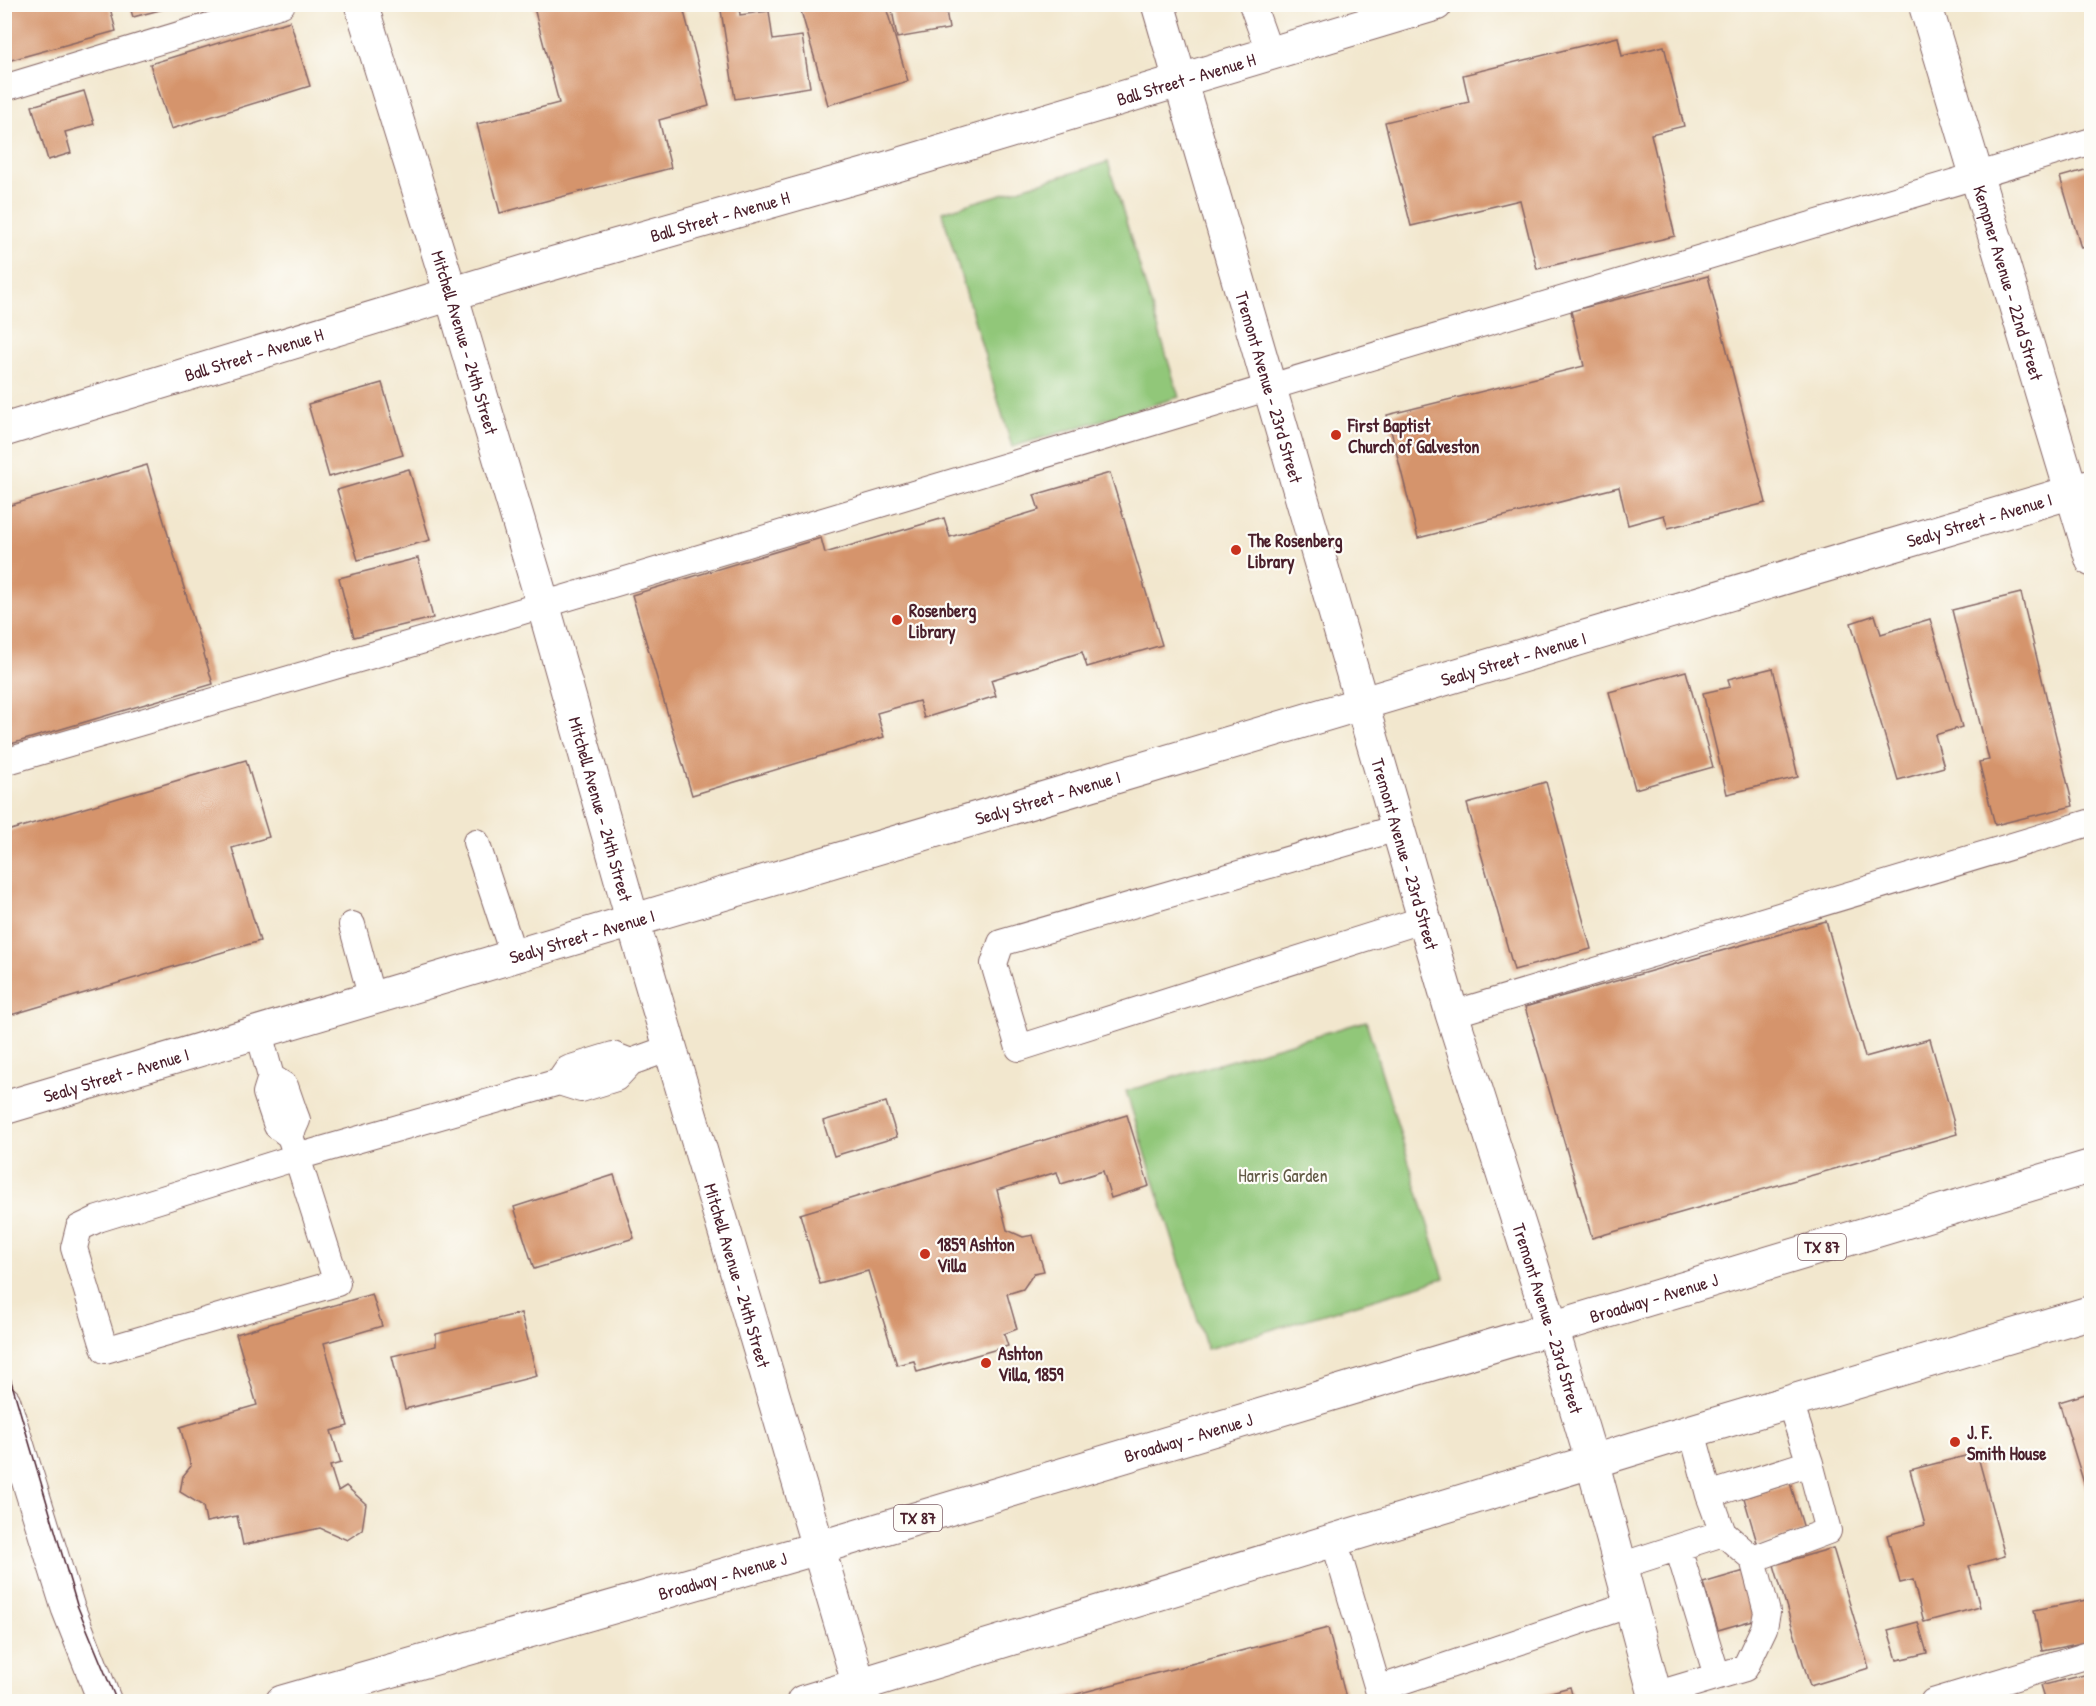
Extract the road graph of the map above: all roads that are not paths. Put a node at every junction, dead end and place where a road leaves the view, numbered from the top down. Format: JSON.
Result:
{"nodes":[{"id":1,"x":282,"y":4,"type":"edge"},
{"id":2,"x":361,"y":4,"type":"edge"},
{"id":3,"x":1158,"y":4,"type":"edge"},
{"id":4,"x":1252,"y":4,"type":"edge"},
{"id":5,"x":1436,"y":4,"type":"edge"},
{"id":6,"x":1925,"y":4,"type":"edge"},
{"id":7,"x":1270,"y":54,"type":"junction"},
{"id":8,"x":1180,"y":81,"type":"junction"},
{"id":9,"x":4,"y":88,"type":"edge"},
{"id":10,"x":2091,"y":141,"type":"edge"},
{"id":11,"x":1977,"y":176,"type":"junction"},
{"id":12,"x":451,"y":294,"type":"junction"},
{"id":13,"x":1270,"y":387,"type":"junction"},
{"id":14,"x":4,"y":430,"type":"edge"},
{"id":15,"x":2081,"y":489,"type":"edge"},
{"id":16,"x":2091,"y":560,"type":"edge"},
{"id":17,"x":543,"y":604,"type":"junction"},
{"id":18,"x":1363,"y":704,"type":"junction"},
{"id":19,"x":4,"y":762,"type":"edge"},
{"id":20,"x":2091,"y":822,"type":"edge"},
{"id":21,"x":1397,"y":828,"type":"junction"},
{"id":22,"x":476,"y":842,"type":"dead end"},
{"id":23,"x":1425,"y":919,"type":"junction"},
{"id":24,"x":633,"y":922,"type":"junction"},
{"id":25,"x":352,"y":925,"type":"dead end"},
{"id":26,"x":514,"y":957,"type":"junction"},
{"id":27,"x":372,"y":999,"type":"junction"},
{"id":28,"x":1452,"y":1014,"type":"junction"},
{"id":29,"x":259,"y":1033,"type":"junction"},
{"id":30,"x":670,"y":1048,"type":"junction"},
{"id":31,"x":4,"y":1108,"type":"edge"},
{"id":32,"x":294,"y":1147,"type":"junction"},
{"id":33,"x":2091,"y":1166,"type":"edge"},
{"id":34,"x":2091,"y":1312,"type":"edge"},
{"id":35,"x":1552,"y":1328,"type":"junction"},
{"id":36,"x":4,"y":1402,"type":"edge"},
{"id":37,"x":1790,"y":1403,"type":"junction"},
{"id":38,"x":1692,"y":1431,"type":"junction"},
{"id":39,"x":1592,"y":1461,"type":"junction"},
{"id":40,"x":1810,"y":1463,"type":"junction"},
{"id":41,"x":1709,"y":1495,"type":"junction"},
{"id":42,"x":1723,"y":1533,"type":"junction"},
{"id":43,"x":1334,"y":1540,"type":"junction"},
{"id":44,"x":818,"y":1548,"type":"junction"},
{"id":45,"x":1678,"y":1548,"type":"junction"},
{"id":46,"x":1753,"y":1559,"type":"junction"},
{"id":47,"x":1620,"y":1566,"type":"junction"},
{"id":48,"x":1631,"y":1604,"type":"junction"},
{"id":49,"x":2091,"y":1654,"type":"edge"},
{"id":50,"x":1717,"y":1676,"type":"junction"},
{"id":51,"x":862,"y":1693,"type":"edge"},
{"id":52,"x":1656,"y":1698,"type":"edge"},
{"id":53,"x":105,"y":1701,"type":"edge"},
{"id":54,"x":282,"y":1701,"type":"edge"},
{"id":55,"x":803,"y":1701,"type":"edge"},
{"id":56,"x":1933,"y":1701,"type":"edge"}],
"edges":[{"from":1,"to":9,"type":"lane"},
{"from":2,"to":12,"type":"street","name":"Mitchell Avenue - 24th Street"},
{"from":3,"to":8,"type":"street","name":"Tremont Avenue - 23rd Street"},
{"from":4,"to":7,"type":"lane"},
{"from":5,"to":7,"type":"street","name":"Ball Street - Avenue H"},
{"from":6,"to":11,"type":"street","name":"Kempner Avenue - 22nd Street"},
{"from":7,"to":8,"type":"street","name":"Ball Street - Avenue H"},
{"from":8,"to":12,"type":"street","name":"Ball Street - Avenue H"},
{"from":8,"to":13,"type":"street","name":"Tremont Avenue - 23rd Street"},
{"from":10,"to":11,"type":"lane"},
{"from":11,"to":13,"type":"lane"},
{"from":11,"to":15,"type":"street","name":"Kempner Avenue - 22nd Street"},
{"from":12,"to":14,"type":"street","name":"Ball Street - Avenue H"},
{"from":12,"to":17,"type":"street","name":"Mitchell Avenue - 24th Street"},
{"from":13,"to":17,"type":"lane"},
{"from":13,"to":18,"type":"street","name":"Tremont Avenue - 23rd Street"},
{"from":15,"to":16,"type":"street","name":"Kempner Avenue - 22nd Street"},
{"from":15,"to":18,"type":"street","name":"Sealy Street - Avenue I"},
{"from":17,"to":19,"type":"lane"},
{"from":17,"to":24,"type":"street","name":"Mitchell Avenue - 24th Street"},
{"from":18,"to":21,"type":"street","name":"Tremont Avenue - 23rd Street"},
{"from":18,"to":24,"type":"street","name":"Sealy Street - Avenue I"},
{"from":20,"to":28,"type":"lane"},
{"from":21,"to":23,"type":"street","name":"Tremont Avenue - 23rd Street"},
{"from":21,"to":23,"type":"lane"},
{"from":22,"to":26,"type":"lane"},
{"from":23,"to":28,"type":"street","name":"Tremont Avenue - 23rd Street"},
{"from":24,"to":26,"type":"street","name":"Sealy Street - Avenue I"},
{"from":24,"to":30,"type":"street","name":"Mitchell Avenue - 24th Street"},
{"from":25,"to":27,"type":"lane"},
{"from":26,"to":27,"type":"street","name":"Sealy Street - Avenue I"},
{"from":27,"to":29,"type":"street","name":"Sealy Street - Avenue I"},
{"from":28,"to":35,"type":"street","name":"Tremont Avenue - 23rd Street"},
{"from":29,"to":31,"type":"street","name":"Sealy Street - Avenue I"},
{"from":29,"to":32,"type":"lane"},
{"from":30,"to":32,"type":"lane"},
{"from":30,"to":44,"type":"street","name":"Mitchell Avenue - 24th Street"},
{"from":32,"to":32,"type":"lane"},
{"from":33,"to":35,"type":"street","name":"Broadway - Avenue J","number":"TX 87"},
{"from":34,"to":37,"type":"street"},
{"from":35,"to":39,"type":"street","name":"Tremont Avenue - 23rd Street"},
{"from":35,"to":44,"type":"street","name":"Broadway - Avenue J","number":"TX 87"},
{"from":36,"to":53,"type":"street"},
{"from":37,"to":38,"type":"street"},
{"from":37,"to":40,"type":"lane"},
{"from":38,"to":39,"type":"street"},
{"from":38,"to":41,"type":"lane"},
{"from":39,"to":43,"type":"street"},
{"from":39,"to":47,"type":"street","name":"Tremont Avenue - 23rd Street"},
{"from":40,"to":41,"type":"lane"},
{"from":40,"to":46,"type":"lane"},
{"from":41,"to":42,"type":"lane"},
{"from":42,"to":45,"type":"lane"},
{"from":42,"to":46,"type":"lane"},
{"from":43,"to":48,"type":"lane"},
{"from":43,"to":51,"type":"street"},
{"from":44,"to":51,"type":"street","name":"Mitchell Avenue - 24th Street"},
{"from":44,"to":54,"type":"street","name":"Broadway - Avenue J","number":"TX 87"},
{"from":45,"to":47,"type":"lane"},
{"from":45,"to":50,"type":"lane"},
{"from":46,"to":50,"type":"lane"},
{"from":47,"to":48,"type":"street","name":"Tremont Avenue - 23rd Street"},
{"from":48,"to":52,"type":"street","name":"Tremont Avenue - 23rd Street"},
{"from":49,"to":56,"type":"lane"},
{"from":50,"to":52,"type":"lane"},
{"from":51,"to":55,"type":"street"}]}
